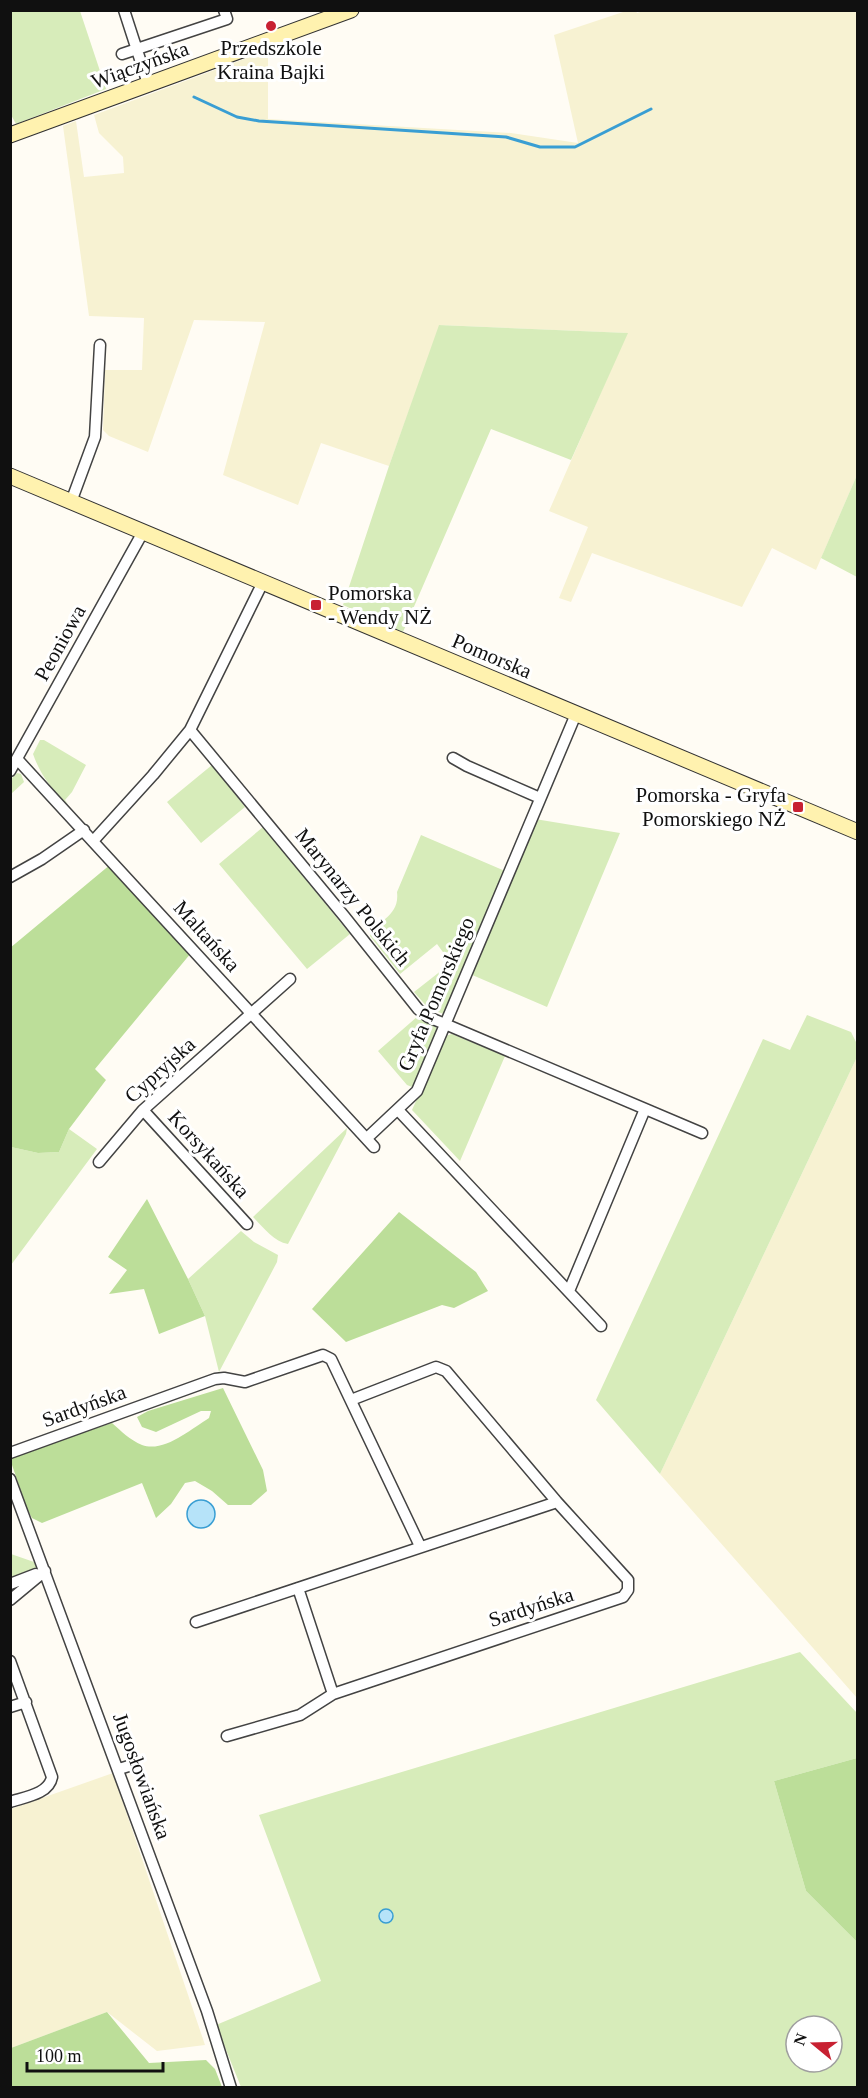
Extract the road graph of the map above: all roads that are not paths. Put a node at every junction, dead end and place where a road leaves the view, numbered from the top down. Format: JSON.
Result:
{"nodes":[{"id":1,"x":124,"y":10,"type":"edge"},
{"id":2,"x":224,"y":10,"type":"edge"},
{"id":3,"x":351,"y":10,"type":"edge"},
{"id":4,"x":138,"y":49,"type":"junction"},
{"id":5,"x":122,"y":54,"type":"dead end"},
{"id":6,"x":148,"y":84,"type":"junction"},
{"id":7,"x":10,"y":135,"type":"edge"},
{"id":8,"x":100,"y":345,"type":"dead end"},
{"id":9,"x":10,"y":476,"type":"edge"},
{"id":10,"x":71,"y":502,"type":"junction"},
{"id":11,"x":143,"y":532,"type":"junction"},
{"id":12,"x":263,"y":582,"type":"junction"},
{"id":13,"x":576,"y":714,"type":"junction"},
{"id":14,"x":190,"y":730,"type":"junction"},
{"id":15,"x":453,"y":758,"type":"dead end"},
{"id":16,"x":18,"y":760,"type":"junction"},
{"id":17,"x":10,"y":771,"type":"edge"},
{"id":18,"x":540,"y":798,"type":"junction"},
{"id":19,"x":84,"y":830,"type":"junction"},
{"id":20,"x":858,"y":832,"type":"edge"},
{"id":21,"x":93,"y":840,"type":"junction"},
{"id":22,"x":10,"y":877,"type":"edge"},
{"id":23,"x":290,"y":979,"type":"dead end"},
{"id":24,"x":252,"y":1014,"type":"junction"},
{"id":25,"x":445,"y":1024,"type":"junction"},
{"id":26,"x":645,"y":1109,"type":"junction"},
{"id":27,"x":143,"y":1110,"type":"junction"},
{"id":28,"x":398,"y":1110,"type":"junction"},
{"id":29,"x":702,"y":1133,"type":"dead end"},
{"id":30,"x":99,"y":1162,"type":"dead end"},
{"id":31,"x":247,"y":1224,"type":"dead end"},
{"id":32,"x":569,"y":1291,"type":"junction"},
{"id":33,"x":601,"y":1326,"type":"dead end"},
{"id":34,"x":351,"y":1400,"type":"junction"},
{"id":35,"x":10,"y":1453,"type":"edge"},
{"id":36,"x":10,"y":1479,"type":"edge"},
{"id":37,"x":557,"y":1502,"type":"junction"},
{"id":38,"x":420,"y":1546,"type":"junction"},
{"id":39,"x":45,"y":1571,"type":"junction"},
{"id":40,"x":10,"y":1584,"type":"edge"},
{"id":41,"x":298,"y":1588,"type":"junction"},
{"id":42,"x":10,"y":1600,"type":"edge"},
{"id":43,"x":196,"y":1622,"type":"dead end"},
{"id":44,"x":10,"y":1661,"type":"edge"},
{"id":45,"x":333,"y":1694,"type":"junction"},
{"id":46,"x":26,"y":1702,"type":"junction"},
{"id":47,"x":10,"y":1707,"type":"edge"},
{"id":48,"x":227,"y":1736,"type":"dead end"},
{"id":49,"x":132,"y":1765,"type":"dead end"},
{"id":50,"x":119,"y":1769,"type":"junction"},
{"id":51,"x":10,"y":1802,"type":"edge"},
{"id":52,"x":231,"y":2088,"type":"edge"}],
"edges":[{"from":1,"to":4,"type":"street"},
{"from":2,"to":4,"type":"street"},
{"from":3,"to":6,"type":"street","name":"Wiączyńska"},
{"from":4,"to":5,"type":"street"},
{"from":4,"to":6,"type":"street"},
{"from":6,"to":7,"type":"street","name":"Wiączyńska"},
{"from":8,"to":10,"type":"street"},
{"from":9,"to":10,"type":"street","name":"Pomorska"},
{"from":10,"to":11,"type":"street","name":"Pomorska"},
{"from":11,"to":12,"type":"street","name":"Pomorska"},
{"from":11,"to":16,"type":"street","name":"Peoniowa"},
{"from":12,"to":13,"type":"street","name":"Pomorska"},
{"from":12,"to":14,"type":"street"},
{"from":13,"to":18,"type":"street","name":"Gryfa Pomorskiego"},
{"from":13,"to":20,"type":"street","name":"Pomorska"},
{"from":14,"to":21,"type":"street"},
{"from":14,"to":25,"type":"street","name":"Marynarzy Polskich"},
{"from":15,"to":18,"type":"street"},
{"from":16,"to":17,"type":"street","name":"Peoniowa"},
{"from":16,"to":19,"type":"street","name":"Maltańska"},
{"from":18,"to":25,"type":"street","name":"Gryfa Pomorskiego"},
{"from":19,"to":21,"type":"street","name":"Maltańska"},
{"from":19,"to":22,"type":"street"},
{"from":21,"to":24,"type":"street","name":"Maltańska"},
{"from":23,"to":24,"type":"street","name":"Cypryjska"},
{"from":24,"to":27,"type":"street","name":"Cypryjska"},
{"from":24,"to":28,"type":"street","name":"Maltańska"},
{"from":25,"to":26,"type":"street","name":"Marynarzy Polskich"},
{"from":25,"to":28,"type":"street","name":"Gryfa Pomorskiego"},
{"from":26,"to":29,"type":"street","name":"Marynarzy Polskich"},
{"from":26,"to":32,"type":"street"},
{"from":27,"to":30,"type":"street","name":"Cypryjska"},
{"from":27,"to":31,"type":"street","name":"Korsykańska"},
{"from":28,"to":32,"type":"street"},
{"from":32,"to":33,"type":"street"},
{"from":34,"to":35,"type":"street","name":"Sardyńska"},
{"from":34,"to":37,"type":"street","name":"Sardyńska"},
{"from":34,"to":38,"type":"street","name":"Sardyńska"},
{"from":36,"to":39,"type":"street","name":"Jugosłowiańska"},
{"from":37,"to":38,"type":"street"},
{"from":37,"to":45,"type":"street","name":"Sardyńska"},
{"from":38,"to":41,"type":"street"},
{"from":39,"to":40,"type":"street"},
{"from":39,"to":42,"type":"street"},
{"from":39,"to":50,"type":"street","name":"Jugosłowiańska"},
{"from":41,"to":43,"type":"street"},
{"from":41,"to":45,"type":"street"},
{"from":44,"to":46,"type":"street"},
{"from":45,"to":48,"type":"street","name":"Sardyńska"},
{"from":46,"to":47,"type":"street"},
{"from":46,"to":51,"type":"street"},
{"from":49,"to":50,"type":"street"},
{"from":50,"to":52,"type":"street","name":"Jugosłowiańska"}]}
